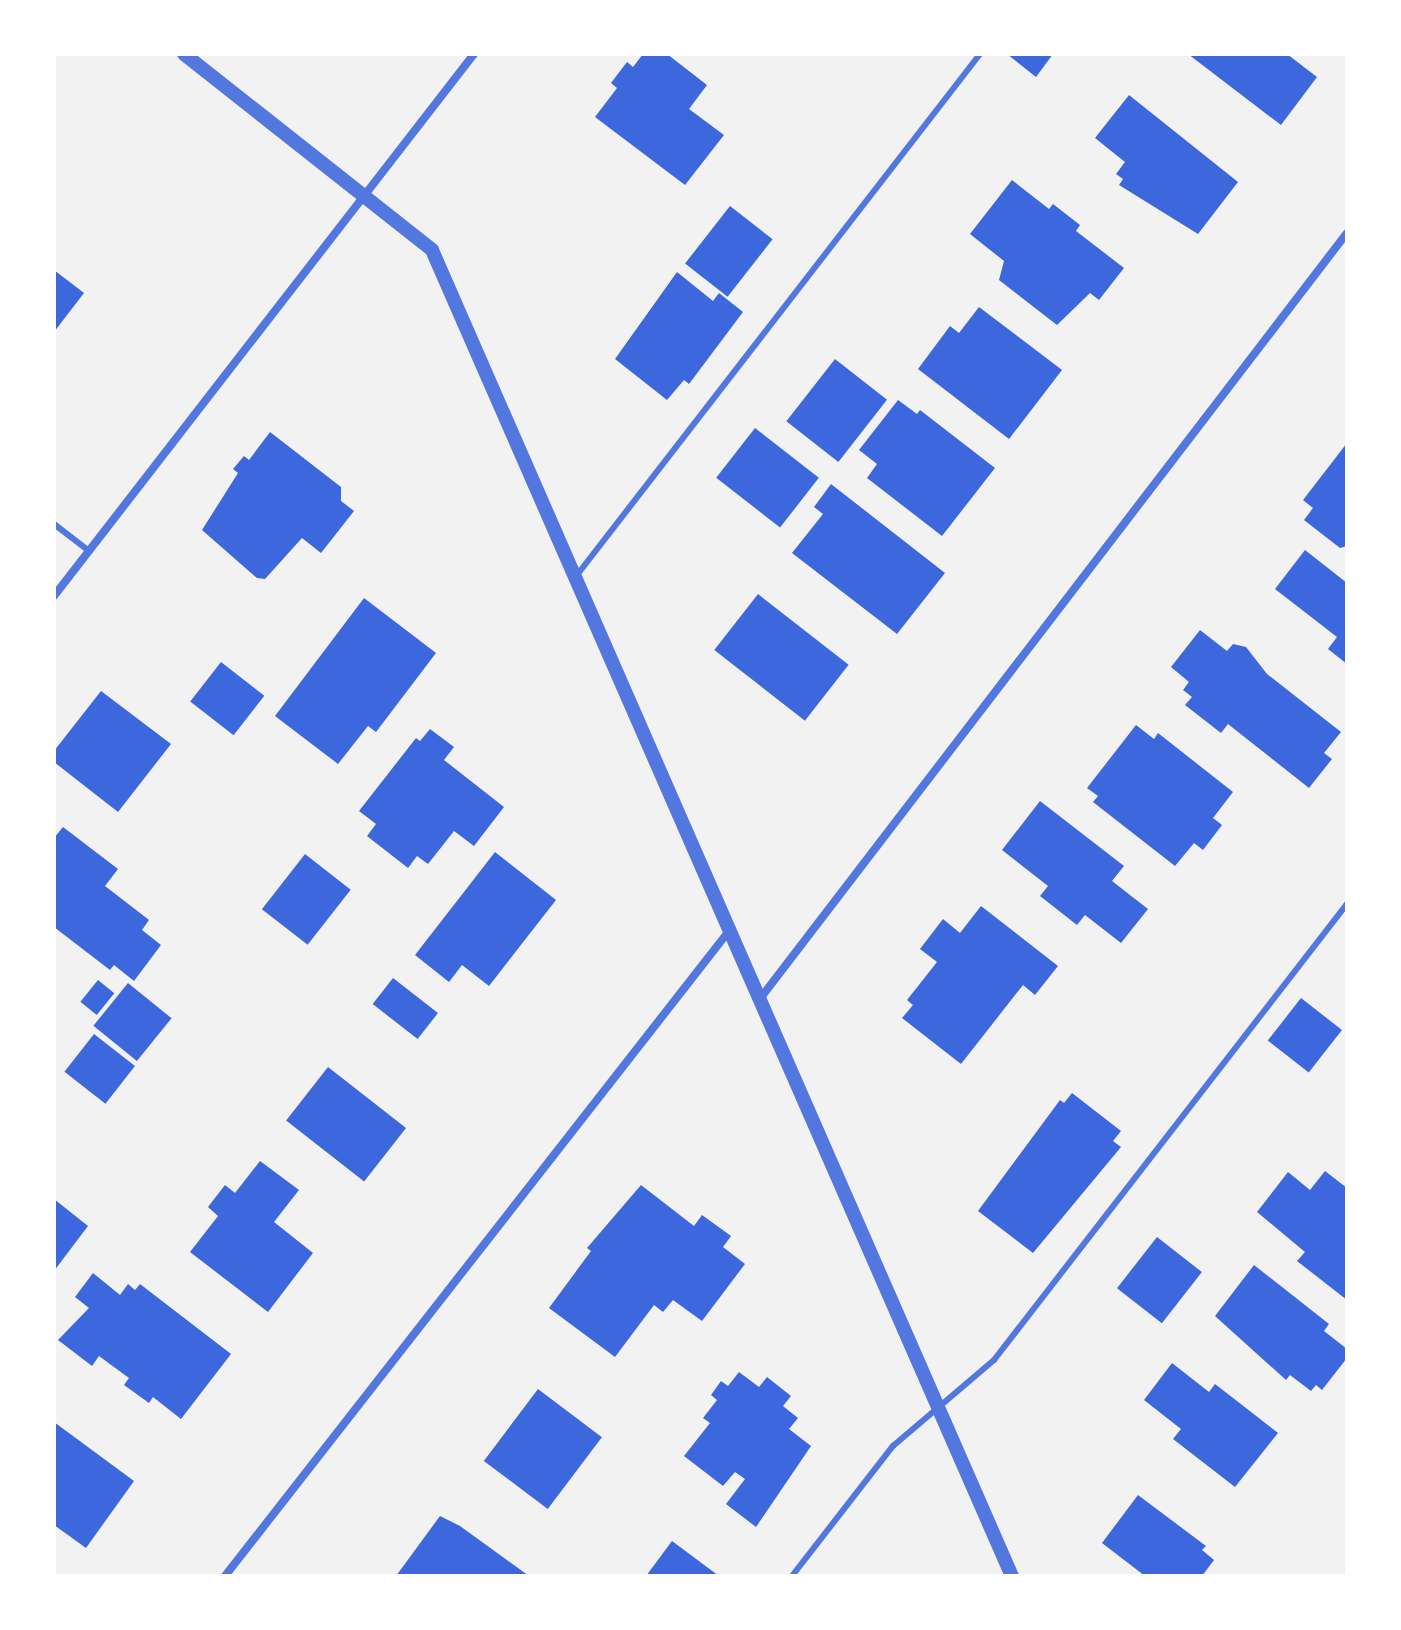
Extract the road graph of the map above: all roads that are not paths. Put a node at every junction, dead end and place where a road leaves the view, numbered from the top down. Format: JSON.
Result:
{"nodes":[{"id":1,"x":184,"y":54,"type":"edge"},
{"id":2,"x":474,"y":54,"type":"edge"},
{"id":3,"x":980,"y":54,"type":"edge"},
{"id":4,"x":364,"y":194,"type":"junction"},
{"id":5,"x":1347,"y":233,"type":"edge"},
{"id":6,"x":54,"y":524,"type":"edge"},
{"id":7,"x":89,"y":551,"type":"junction"},
{"id":8,"x":575,"y":578,"type":"junction"},
{"id":9,"x":54,"y":596,"type":"edge"},
{"id":10,"x":1347,"y":904,"type":"edge"},
{"id":11,"x":729,"y":931,"type":"junction"},
{"id":12,"x":759,"y":1000,"type":"junction"},
{"id":13,"x":940,"y":1410,"type":"junction"},
{"id":14,"x":225,"y":1576,"type":"edge"},
{"id":15,"x":792,"y":1576,"type":"edge"},
{"id":16,"x":1012,"y":1576,"type":"edge"}],
"edges":[{"from":1,"to":4,"type":"street"},
{"from":2,"to":4,"type":"street"},
{"from":3,"to":8,"type":"lane"},
{"from":4,"to":7,"type":"street"},
{"from":4,"to":8,"type":"street"},
{"from":5,"to":12,"type":"street"},
{"from":6,"to":7,"type":"lane"},
{"from":7,"to":9,"type":"street"},
{"from":8,"to":11,"type":"street"},
{"from":10,"to":13,"type":"lane"},
{"from":11,"to":12,"type":"street"},
{"from":11,"to":14,"type":"street"},
{"from":12,"to":13,"type":"street"},
{"from":13,"to":15,"type":"lane"},
{"from":13,"to":16,"type":"street"}]}
